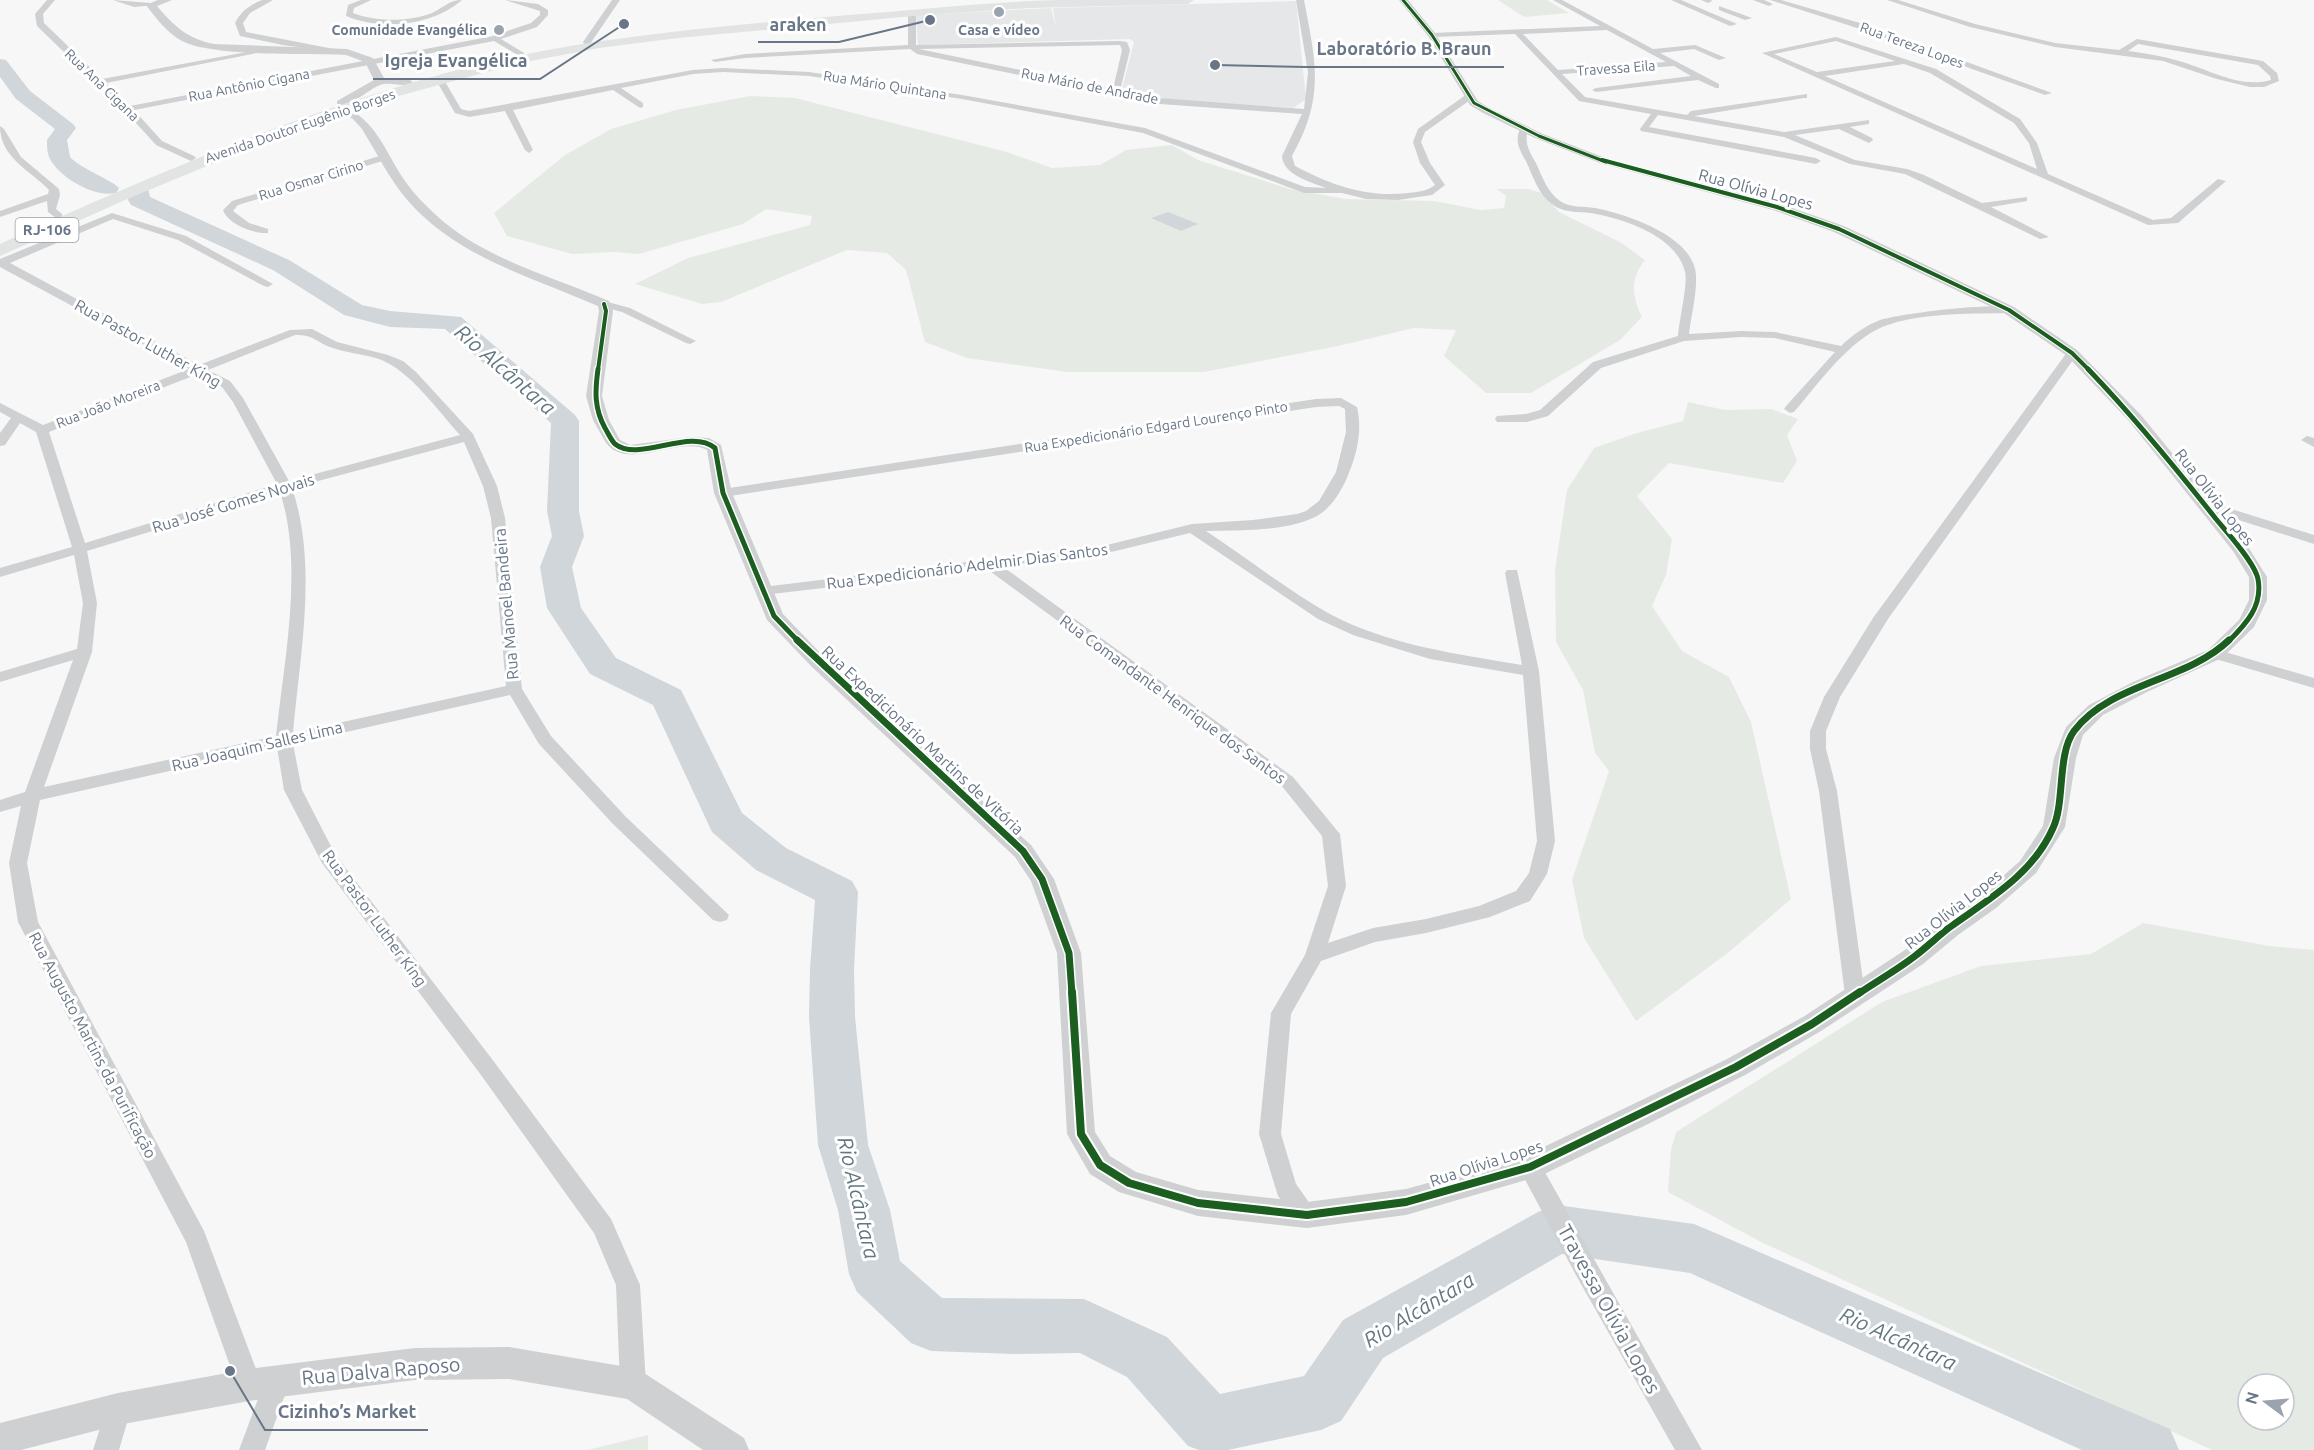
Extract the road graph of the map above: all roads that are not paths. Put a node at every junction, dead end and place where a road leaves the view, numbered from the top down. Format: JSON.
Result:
{"nodes":[{"id":1,"x":51,"y":0,"type":"edge"},
{"id":2,"x":117,"y":0,"type":"edge"},
{"id":3,"x":168,"y":0,"type":"edge"},
{"id":4,"x":269,"y":0,"type":"edge"},
{"id":5,"x":367,"y":0,"type":"edge"},
{"id":6,"x":458,"y":0,"type":"edge"},
{"id":7,"x":508,"y":0,"type":"edge"},
{"id":8,"x":616,"y":0,"type":"edge"},
{"id":9,"x":1075,"y":0,"type":"edge"},
{"id":10,"x":1188,"y":0,"type":"edge"},
{"id":11,"x":1300,"y":0,"type":"edge"},
{"id":12,"x":1403,"y":0,"type":"edge"},
{"id":13,"x":1557,"y":0,"type":"edge"},
{"id":14,"x":1675,"y":0,"type":"edge"},
{"id":15,"x":1717,"y":0,"type":"edge"},
{"id":16,"x":1757,"y":0,"type":"edge"},
{"id":17,"x":1891,"y":0,"type":"edge"},
{"id":18,"x":1706,"y":1,"type":"edge"},
{"id":19,"x":1772,"y":2,"type":"edge"},
{"id":20,"x":1683,"y":4,"type":"junction"},
{"id":21,"x":151,"y":5,"type":"junction"},
{"id":22,"x":867,"y":12,"type":"junction"},
{"id":23,"x":912,"y":12,"type":"junction"},
{"id":24,"x":1748,"y":18,"type":"dead end"},
{"id":25,"x":1733,"y":24,"type":"dead end"},
{"id":26,"x":1607,"y":28,"type":"junction"},
{"id":27,"x":1517,"y":32,"type":"junction"},
{"id":28,"x":1432,"y":35,"type":"junction"},
{"id":29,"x":495,"y":38,"type":"junction"},
{"id":30,"x":587,"y":42,"type":"junction"},
{"id":31,"x":912,"y":47,"type":"junction"},
{"id":32,"x":1676,"y":48,"type":"junction"},
{"id":33,"x":273,"y":49,"type":"junction"},
{"id":34,"x":1652,"y":51,"type":"junction"},
{"id":35,"x":347,"y":52,"type":"junction"},
{"id":36,"x":2121,"y":52,"type":"junction"},
{"id":37,"x":520,"y":55,"type":"junction"},
{"id":38,"x":1942,"y":56,"type":"junction"},
{"id":39,"x":1722,"y":58,"type":"dead end"},
{"id":40,"x":1700,"y":59,"type":"dead end"},
{"id":41,"x":715,"y":60,"type":"dead end"},
{"id":42,"x":1907,"y":61,"type":"junction"},
{"id":43,"x":370,"y":62,"type":"junction"},
{"id":44,"x":1675,"y":64,"type":"junction"},
{"id":45,"x":1558,"y":72,"type":"junction"},
{"id":46,"x":1814,"y":75,"type":"junction"},
{"id":47,"x":1699,"y":77,"type":"junction"},
{"id":48,"x":440,"y":80,"type":"junction"},
{"id":49,"x":380,"y":81,"type":"junction"},
{"id":50,"x":101,"y":82,"type":"junction"},
{"id":51,"x":408,"y":82,"type":"junction"},
{"id":52,"x":1716,"y":86,"type":"dead end"},
{"id":53,"x":614,"y":87,"type":"junction"},
{"id":54,"x":1596,"y":90,"type":"dead end"},
{"id":55,"x":1116,"y":92,"type":"junction"},
{"id":56,"x":2048,"y":93,"type":"dead end"},
{"id":57,"x":1470,"y":96,"type":"junction"},
{"id":58,"x":1804,"y":96,"type":"dead end"},
{"id":59,"x":640,"y":105,"type":"dead end"},
{"id":60,"x":341,"y":106,"type":"junction"},
{"id":61,"x":508,"y":108,"type":"junction"},
{"id":62,"x":128,"y":109,"type":"junction"},
{"id":63,"x":1306,"y":112,"type":"junction"},
{"id":64,"x":1656,"y":112,"type":"junction"},
{"id":65,"x":1679,"y":116,"type":"junction"},
{"id":66,"x":1866,"y":122,"type":"dead end"},
{"id":67,"x":1841,"y":126,"type":"junction"},
{"id":68,"x":0,"y":129,"type":"edge"},
{"id":69,"x":1524,"y":129,"type":"junction"},
{"id":70,"x":1786,"y":135,"type":"junction"},
{"id":71,"x":1869,"y":140,"type":"dead end"},
{"id":72,"x":529,"y":150,"type":"dead end"},
{"id":73,"x":386,"y":157,"type":"junction"},
{"id":74,"x":190,"y":158,"type":"junction"},
{"id":75,"x":1816,"y":160,"type":"dead end"},
{"id":76,"x":169,"y":171,"type":"junction"},
{"id":77,"x":2044,"y":175,"type":"junction"},
{"id":78,"x":2221,"y":181,"type":"dead end"},
{"id":79,"x":1339,"y":191,"type":"junction"},
{"id":80,"x":55,"y":195,"type":"junction"},
{"id":81,"x":2024,"y":199,"type":"dead end"},
{"id":82,"x":0,"y":206,"type":"edge"},
{"id":83,"x":1982,"y":206,"type":"junction"},
{"id":84,"x":88,"y":207,"type":"junction"},
{"id":85,"x":14,"y":208,"type":"junction"},
{"id":86,"x":55,"y":213,"type":"junction"},
{"id":87,"x":0,"y":214,"type":"edge"},
{"id":88,"x":264,"y":231,"type":"dead end"},
{"id":89,"x":2044,"y":237,"type":"dead end"},
{"id":90,"x":0,"y":243,"type":"edge"},
{"id":91,"x":0,"y":260,"type":"edge"},
{"id":92,"x":268,"y":284,"type":"dead end"},
{"id":93,"x":604,"y":304,"type":"junction"},
{"id":94,"x":2009,"y":310,"type":"junction"},
{"id":95,"x":1683,"y":338,"type":"junction"},
{"id":96,"x":690,"y":341,"type":"dead end"},
{"id":97,"x":354,"y":350,"type":"joint"},
{"id":98,"x":1843,"y":350,"type":"junction"},
{"id":99,"x":2072,"y":353,"type":"junction"},
{"id":100,"x":199,"y":369,"type":"junction"},
{"id":101,"x":0,"y":406,"type":"edge"},
{"id":102,"x":1790,"y":409,"type":"dead end"},
{"id":103,"x":19,"y":416,"type":"junction"},
{"id":104,"x":1501,"y":419,"type":"dead end"},
{"id":105,"x":42,"y":430,"type":"junction"},
{"id":106,"x":468,"y":437,"type":"junction"},
{"id":107,"x":0,"y":442,"type":"edge"},
{"id":108,"x":285,"y":486,"type":"junction"},
{"id":109,"x":723,"y":493,"type":"junction"},
{"id":110,"x":2206,"y":505,"type":"junction"},
{"id":111,"x":1192,"y":528,"type":"junction"},
{"id":112,"x":2314,"y":540,"type":"edge"},
{"id":113,"x":80,"y":550,"type":"junction"},
{"id":114,"x":990,"y":564,"type":"junction"},
{"id":115,"x":0,"y":573,"type":"edge"},
{"id":116,"x":1512,"y":573,"type":"dead end"},
{"id":117,"x":764,"y":591,"type":"junction"},
{"id":118,"x":84,"y":652,"type":"junction"},
{"id":119,"x":2215,"y":654,"type":"junction"},
{"id":120,"x":1531,"y":671,"type":"junction"},
{"id":121,"x":0,"y":677,"type":"edge"},
{"id":122,"x":2314,"y":682,"type":"edge"},
{"id":123,"x":514,"y":689,"type":"junction"},
{"id":124,"x":284,"y":739,"type":"junction"},
{"id":125,"x":32,"y":796,"type":"junction"},
{"id":126,"x":0,"y":806,"type":"edge"},
{"id":127,"x":720,"y":915,"type":"dead end"},
{"id":128,"x":1314,"y":956,"type":"junction"},
{"id":129,"x":1856,"y":995,"type":"junction"},
{"id":130,"x":1530,"y":1167,"type":"junction"},
{"id":131,"x":1307,"y":1215,"type":"junction"},
{"id":132,"x":263,"y":1383,"type":"junction"},
{"id":133,"x":633,"y":1384,"type":"junction"},
{"id":134,"x":118,"y":1409,"type":"junction"},
{"id":135,"x":0,"y":1439,"type":"edge"},
{"id":136,"x":106,"y":1450,"type":"edge"},
{"id":137,"x":252,"y":1450,"type":"edge"},
{"id":138,"x":732,"y":1450,"type":"edge"},
{"id":139,"x":1689,"y":1450,"type":"edge"}],
"edges":[{"from":1,"to":50,"type":"street","name":"Rua Ana Cigana"},
{"from":2,"to":21,"type":"street"},
{"from":3,"to":21,"type":"street"},
{"from":4,"to":35,"type":"street"},
{"from":5,"to":6,"type":"street"},
{"from":7,"to":29,"type":"street","name":"Rua Antônio Cigana"},
{"from":8,"to":30,"type":"street"},
{"from":9,"to":22,"type":"highway","name":"Avenida Doutor Eugênio Borges","number":"RJ-106"},
{"from":10,"to":23,"type":"highway","name":"Avenida Doutor Eugênio Borges","number":"RJ-106"},
{"from":11,"to":63,"type":"street"},
{"from":12,"to":28,"type":"street","name":"Rua Olívia Lopes"},
{"from":13,"to":26,"type":"street"},
{"from":14,"to":20,"type":"street"},
{"from":15,"to":18,"type":"street"},
{"from":16,"to":19,"type":"street","name":"Rua Tereza Lopes"},
{"from":17,"to":36,"type":"street"},
{"from":18,"to":20,"type":"street"},
{"from":18,"to":24,"type":"street"},
{"from":19,"to":38,"type":"street","name":"Rua Tereza Lopes"},
{"from":20,"to":25,"type":"street"},
{"from":21,"to":33,"type":"street"},
{"from":22,"to":23,"type":"highway","name":"Avenida Doutor Eugênio Borges","number":"RJ-106"},
{"from":22,"to":30,"type":"highway","name":"Avenida Doutor Eugênio Borges","number":"RJ-106"},
{"from":22,"to":48,"type":"highway","name":"Avenida Doutor Eugênio Borges","number":"RJ-106"},
{"from":23,"to":31,"type":"street"},
{"from":26,"to":27,"type":"street"},
{"from":26,"to":34,"type":"street"},
{"from":27,"to":28,"type":"street"},
{"from":27,"to":45,"type":"street"},
{"from":28,"to":57,"type":"street","name":"Rua Olívia Lopes"},
{"from":29,"to":37,"type":"street"},
{"from":29,"to":43,"type":"street","name":"Rua Antônio Cigana"},
{"from":30,"to":37,"type":"highway","name":"Avenida Doutor Eugênio Borges","number":"RJ-106"},
{"from":31,"to":41,"type":"street"},
{"from":31,"to":55,"type":"street","name":"Rua Mário de Andrade"},
{"from":31,"to":55,"type":"street"},
{"from":32,"to":34,"type":"street"},
{"from":32,"to":39,"type":"street"},
{"from":32,"to":40,"type":"street"},
{"from":33,"to":35,"type":"street"},
{"from":33,"to":50,"type":"street"},
{"from":34,"to":44,"type":"street"},
{"from":35,"to":43,"type":"street"},
{"from":36,"to":36,"type":"street"},
{"from":37,"to":51,"type":"highway","name":"Avenida Doutor Eugênio Borges","number":"RJ-106"},
{"from":38,"to":42,"type":"street"},
{"from":38,"to":56,"type":"street","name":"Rua Tereza Lopes"},
{"from":42,"to":46,"type":"street"},
{"from":42,"to":46,"type":"street"},
{"from":42,"to":77,"type":"street"},
{"from":43,"to":49,"type":"street"},
{"from":43,"to":62,"type":"street","name":"Rua Antônio Cigana"},
{"from":44,"to":45,"type":"street","name":"Travessa Eila"},
{"from":44,"to":47,"type":"street"},
{"from":45,"to":64,"type":"street"},
{"from":46,"to":77,"type":"street"},
{"from":47,"to":52,"type":"street"},
{"from":47,"to":54,"type":"street"},
{"from":48,"to":60,"type":"highway","name":"Avenida Doutor Eugênio Borges","number":"RJ-106"},
{"from":48,"to":61,"type":"street","name":"Rua Mário Quintana"},
{"from":49,"to":51,"type":"street"},
{"from":49,"to":60,"type":"street"},
{"from":50,"to":62,"type":"street","name":"Rua Ana Cigana"},
{"from":51,"to":60,"type":"highway","name":"Avenida Doutor Eugênio Borges","number":"RJ-106"},
{"from":53,"to":59,"type":"street"},
{"from":53,"to":61,"type":"street","name":"Rua Mário Quintana"},
{"from":53,"to":79,"type":"street","name":"Rua Mário Quintana"},
{"from":55,"to":63,"type":"street","name":"Rua Mário de Andrade"},
{"from":57,"to":69,"type":"street","name":"Rua Olívia Lopes"},
{"from":57,"to":79,"type":"street"},
{"from":58,"to":65,"type":"street"},
{"from":60,"to":73,"type":"street"},
{"from":60,"to":74,"type":"highway","name":"Avenida Doutor Eugênio Borges","number":"RJ-106"},
{"from":60,"to":76,"type":"highway","name":"Avenida Doutor Eugênio Borges","number":"RJ-106"},
{"from":61,"to":72,"type":"street"},
{"from":62,"to":74,"type":"street","name":"Rua Ana Cigana"},
{"from":63,"to":79,"type":"street"},
{"from":64,"to":65,"type":"street"},
{"from":64,"to":75,"type":"street"},
{"from":65,"to":70,"type":"street"},
{"from":66,"to":67,"type":"street"},
{"from":67,"to":70,"type":"street"},
{"from":67,"to":71,"type":"street"},
{"from":68,"to":80,"type":"street"},
{"from":69,"to":94,"type":"street","name":"Rua Olívia Lopes"},
{"from":69,"to":95,"type":"street"},
{"from":70,"to":83,"type":"street"},
{"from":73,"to":88,"type":"street","name":"Rua Osmar Cirino"},
{"from":73,"to":93,"type":"street"},
{"from":74,"to":76,"type":"highway","name":"Avenida Doutor Eugênio Borges","number":"RJ-106"},
{"from":76,"to":84,"type":"highway","name":"Avenida Doutor Eugênio Borges","number":"RJ-106"},
{"from":77,"to":78,"type":"street"},
{"from":80,"to":85,"type":"street"},
{"from":80,"to":86,"type":"street"},
{"from":81,"to":83,"type":"street"},
{"from":82,"to":85,"type":"street"},
{"from":83,"to":89,"type":"street"},
{"from":84,"to":86,"type":"highway","name":"Avenida Doutor Eugênio Borges","number":"RJ-106"},
{"from":84,"to":91,"type":"highway","name":"Avenida Doutor Eugênio Borges","number":"RJ-106"},
{"from":85,"to":86,"type":"street"},
{"from":85,"to":87,"type":"street"},
{"from":86,"to":90,"type":"highway","name":"Avenida Doutor Eugênio Borges","number":"RJ-106"},
{"from":91,"to":92,"type":"street"},
{"from":91,"to":100,"type":"street","name":"Rua Pastor Luther King"},
{"from":93,"to":96,"type":"street"},
{"from":93,"to":109,"type":"street","name":"Rua Expedicionário Martins de Vitória"},
{"from":94,"to":98,"type":"street"},
{"from":94,"to":99,"type":"street","name":"Rua Olívia Lopes"},
{"from":95,"to":98,"type":"street"},
{"from":95,"to":104,"type":"street"},
{"from":97,"to":100,"type":"street","name":"Rua João Moreira"},
{"from":97,"to":106,"type":"street","name":"Rua Manoel Bandeira"},
{"from":98,"to":102,"type":"street"},
{"from":99,"to":110,"type":"street","name":"Rua Olívia Lopes"},
{"from":99,"to":129,"type":"street"},
{"from":100,"to":105,"type":"street","name":"Rua João Moreira"},
{"from":100,"to":108,"type":"street","name":"Rua Pastor Luther King"},
{"from":101,"to":103,"type":"street"},
{"from":103,"to":105,"type":"street"},
{"from":103,"to":107,"type":"street"},
{"from":105,"to":113,"type":"street","name":"Rua Augusto Martins da Purificação"},
{"from":106,"to":108,"type":"street","name":"Rua José Gomes Novais"},
{"from":106,"to":123,"type":"street","name":"Rua Manoel Bandeira"},
{"from":108,"to":113,"type":"street","name":"Rua José Gomes Novais"},
{"from":108,"to":124,"type":"street","name":"Rua Pastor Luther King"},
{"from":109,"to":111,"type":"street","name":"Rua Expedicionário Edgard Lourenço Pinto"},
{"from":109,"to":117,"type":"street","name":"Rua Expedicionário Martins de Vitória"},
{"from":110,"to":112,"type":"street"},
{"from":110,"to":119,"type":"street","name":"Rua Olívia Lopes"},
{"from":111,"to":114,"type":"street","name":"Rua Expedicionário Adelmir Dias Santos"},
{"from":111,"to":120,"type":"street"},
{"from":113,"to":115,"type":"street","name":"Rua José Gomes Novais"},
{"from":113,"to":118,"type":"street","name":"Rua Augusto Martins da Purificação"},
{"from":114,"to":117,"type":"street","name":"Rua Expedicionário Adelmir Dias Santos"},
{"from":114,"to":128,"type":"street","name":"Rua Comandante Henrique dos Santos"},
{"from":116,"to":120,"type":"street"},
{"from":117,"to":131,"type":"street","name":"Rua Expedicionário Martins de Vitória"},
{"from":118,"to":121,"type":"street"},
{"from":118,"to":125,"type":"street","name":"Rua Augusto Martins da Purificação"},
{"from":119,"to":122,"type":"street"},
{"from":119,"to":129,"type":"street","name":"Rua Olívia Lopes"},
{"from":120,"to":128,"type":"street"},
{"from":123,"to":124,"type":"street","name":"Rua Joaquim Salles Lima"},
{"from":123,"to":127,"type":"street","name":"Rua Manoel Bandeira"},
{"from":124,"to":125,"type":"street","name":"Rua Joaquim Salles Lima"},
{"from":124,"to":133,"type":"street","name":"Rua Pastor Luther King"},
{"from":125,"to":126,"type":"street","name":"Rua Joaquim Salles Lima"},
{"from":125,"to":132,"type":"street","name":"Rua Augusto Martins da Purificação"},
{"from":128,"to":131,"type":"street","name":"Rua Comandante Henrique dos Santos"},
{"from":129,"to":130,"type":"street","name":"Rua Olívia Lopes"},
{"from":130,"to":131,"type":"street","name":"Rua Olívia Lopes"},
{"from":130,"to":139,"type":"street","name":"Travessa Olívia Lopes"},
{"from":132,"to":133,"type":"street","name":"Rua Dalva Raposo"},
{"from":132,"to":134,"type":"street","name":"Rua Dalva Raposo"},
{"from":132,"to":137,"type":"street"},
{"from":133,"to":138,"type":"street","name":"Rua Dalva Raposo"},
{"from":134,"to":135,"type":"street","name":"Rua Dalva Raposo"},
{"from":134,"to":136,"type":"street"}]}
